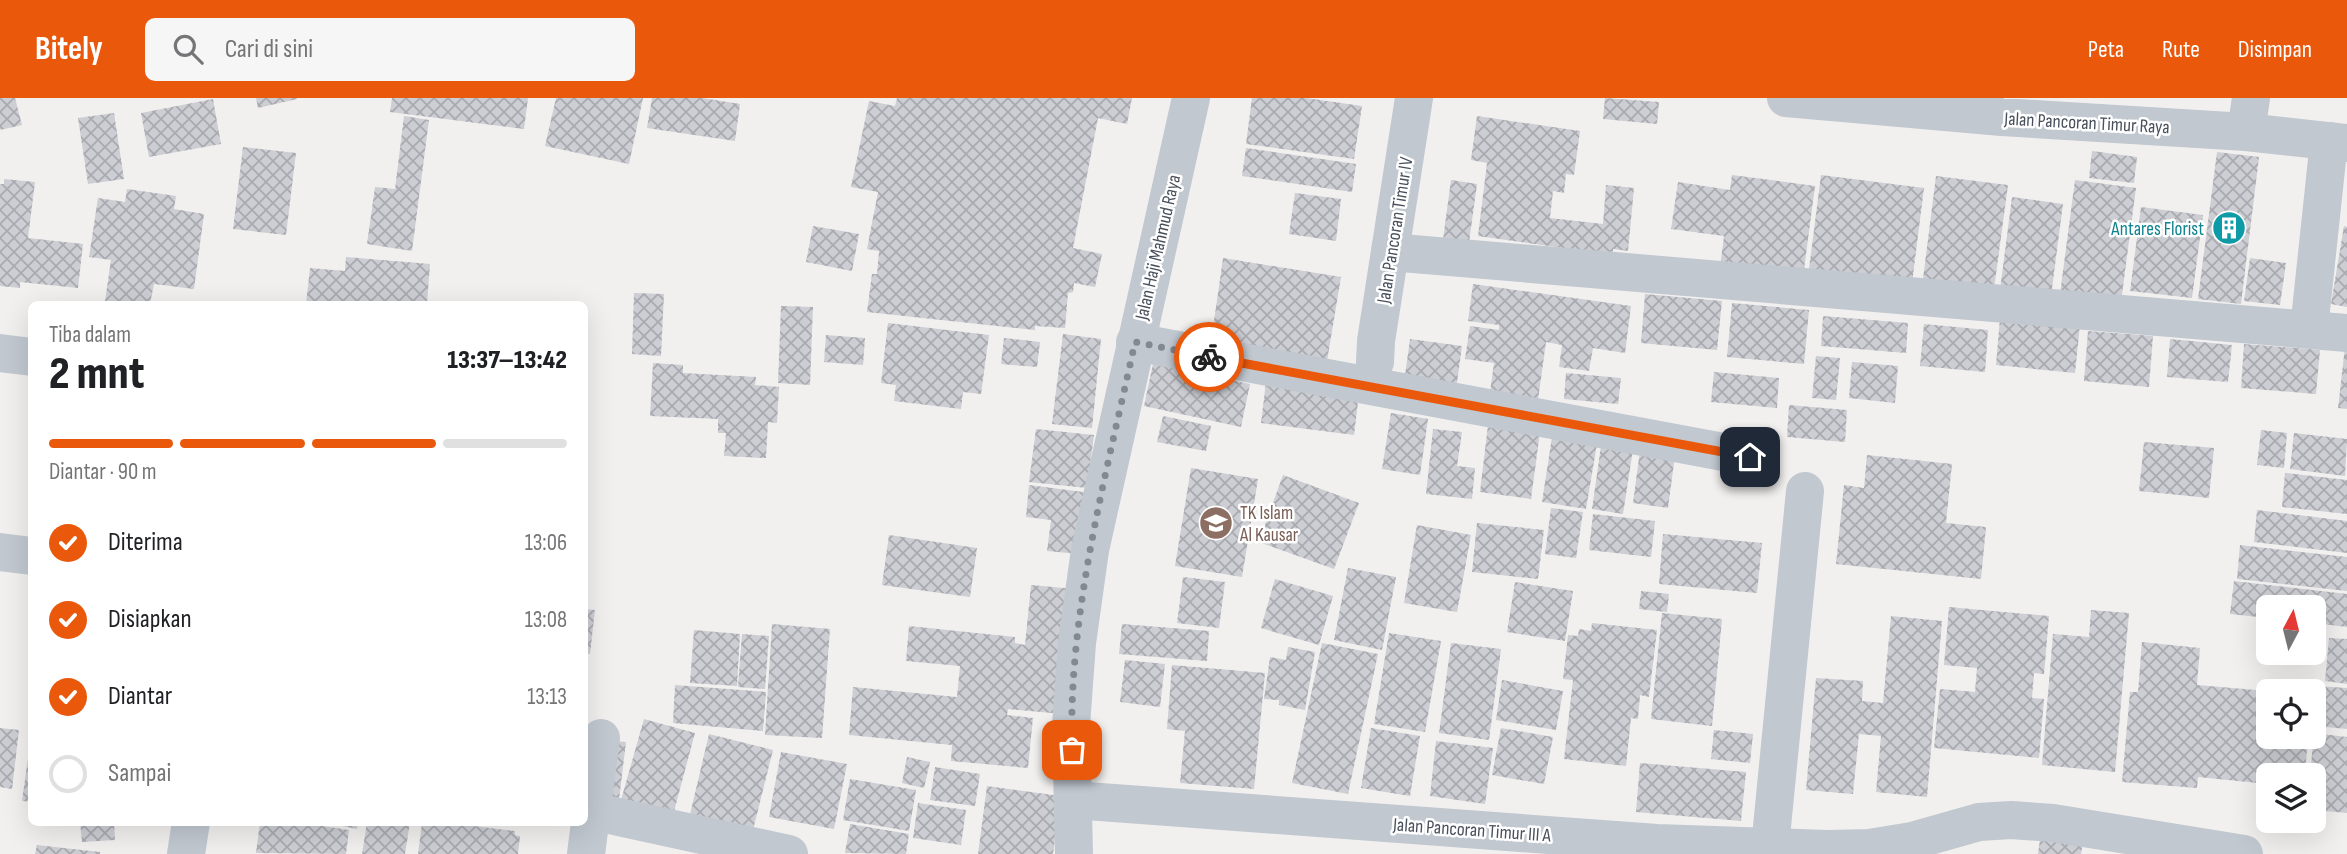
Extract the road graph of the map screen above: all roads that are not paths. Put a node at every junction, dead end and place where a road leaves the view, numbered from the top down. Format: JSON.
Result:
{"nodes":[{"id":1,"x":1191,"y":98,"type":"edge"},
{"id":2,"x":1414,"y":98,"type":"edge"},
{"id":3,"x":1786,"y":98,"type":"edge"},
{"id":4,"x":2249,"y":115,"type":"edge"},
{"id":5,"x":2338,"y":141,"type":"edge"},
{"id":6,"x":1390,"y":252,"type":"junction"},
{"id":7,"x":2309,"y":330,"type":"junction"},
{"id":8,"x":2347,"y":333,"type":"edge"},
{"id":9,"x":1135,"y":342,"type":"junction"},
{"id":10,"x":0,"y":353,"type":"edge"},
{"id":11,"x":28,"y":356,"type":"edge"},
{"id":12,"x":1375,"y":362,"type":"dead end"},
{"id":13,"x":1750,"y":457,"type":"dead end"},
{"id":14,"x":1805,"y":491,"type":"dead end"},
{"id":15,"x":0,"y":552,"type":"edge"},
{"id":16,"x":28,"y":556,"type":"edge"},
{"id":17,"x":601,"y":738,"type":"dead end"},
{"id":18,"x":1073,"y":800,"type":"junction"},
{"id":19,"x":591,"y":811,"type":"junction"},
{"id":20,"x":190,"y":826,"type":"edge"},
{"id":21,"x":1770,"y":847,"type":"junction"},
{"id":22,"x":1912,"y":848,"type":"edge"},
{"id":23,"x":186,"y":854,"type":"edge"},
{"id":24,"x":586,"y":854,"type":"edge"},
{"id":25,"x":789,"y":854,"type":"edge"},
{"id":26,"x":1074,"y":854,"type":"edge"},
{"id":27,"x":2244,"y":854,"type":"edge"}],
"edges":[{"from":1,"to":9,"type":"street","name":"Jalan Haji Mahmud Raya"},
{"from":2,"to":6,"type":"street","name":"Jalan Pancoran Timur IV"},
{"from":3,"to":4,"type":"street","name":"Jalan Pancoran Timur Raya"},
{"from":4,"to":5,"type":"street","name":"Jalan Pancoran Timur Raya"},
{"from":5,"to":7,"type":"street"},
{"from":6,"to":7,"type":"street"},
{"from":6,"to":12,"type":"street","name":"Jalan Pancoran Timur IV"},
{"from":7,"to":8,"type":"street"},
{"from":9,"to":13,"type":"street"},
{"from":9,"to":18,"type":"street","name":"Jalan Haji Mahmud Raya"},
{"from":10,"to":11,"type":"street"},
{"from":14,"to":21,"type":"street"},
{"from":15,"to":16,"type":"street"},
{"from":17,"to":19,"type":"street"},
{"from":18,"to":21,"type":"street","name":"Jalan Pancoran Timur III A"},
{"from":18,"to":26,"type":"street","name":"Jalan Haji Mahmud Raya"},
{"from":19,"to":24,"type":"street"},
{"from":19,"to":25,"type":"street"},
{"from":20,"to":23,"type":"street"},
{"from":21,"to":22,"type":"street","name":"Jalan Pancoran Timur III A"},
{"from":22,"to":27,"type":"street","name":"Jalan Pancoran Timur III A"}]}
